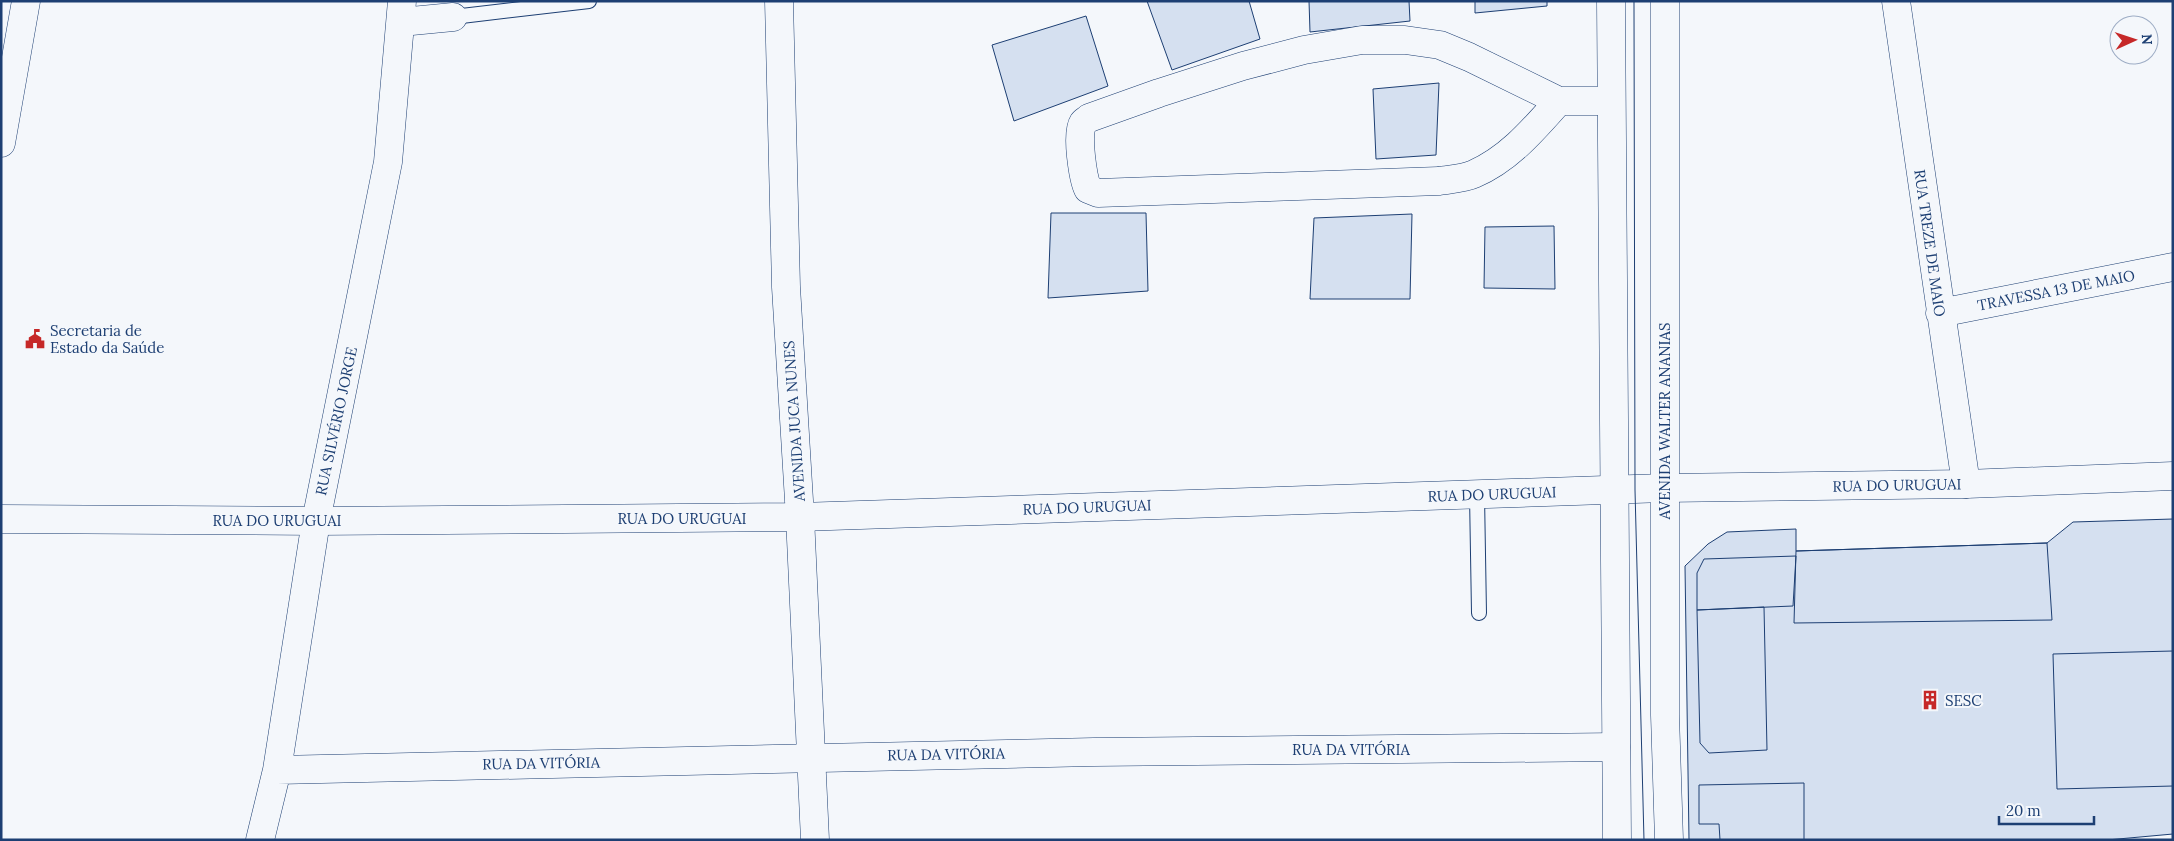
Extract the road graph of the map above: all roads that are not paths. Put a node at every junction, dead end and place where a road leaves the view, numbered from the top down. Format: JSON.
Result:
{"nodes":[{"id":1,"x":26,"y":1,"type":"edge"},
{"id":2,"x":589,"y":1,"type":"edge"},
{"id":3,"x":780,"y":1,"type":"edge"},
{"id":4,"x":1611,"y":1,"type":"edge"},
{"id":5,"x":1665,"y":1,"type":"edge"},
{"id":6,"x":1896,"y":1,"type":"edge"},
{"id":7,"x":402,"y":11,"type":"edge"},
{"id":8,"x":453,"y":17,"type":"joint"},
{"id":9,"x":1611,"y":101,"type":"junction"},
{"id":10,"x":1559,"y":102,"type":"junction"},
{"id":11,"x":1,"y":143,"type":"edge"},
{"id":12,"x":2173,"y":267,"type":"edge"},
{"id":13,"x":1940,"y":313,"type":"junction"},
{"id":14,"x":2173,"y":476,"type":"edge"},
{"id":15,"x":1966,"y":484,"type":"junction"},
{"id":16,"x":1664,"y":488,"type":"junction"},
{"id":17,"x":1613,"y":490,"type":"junction"},
{"id":18,"x":1477,"y":495,"type":"junction"},
{"id":19,"x":800,"y":517,"type":"junction"},
{"id":20,"x":1,"y":519,"type":"edge"},
{"id":21,"x":316,"y":521,"type":"junction"},
{"id":22,"x":1479,"y":613,"type":"dead end"},
{"id":23,"x":1616,"y":747,"type":"junction"},
{"id":24,"x":811,"y":756,"type":"junction"},
{"id":25,"x":277,"y":770,"type":"junction"},
{"id":26,"x":260,"y":840,"type":"edge"},
{"id":27,"x":815,"y":840,"type":"edge"},
{"id":28,"x":1617,"y":840,"type":"edge"},
{"id":29,"x":1669,"y":840,"type":"edge"}],
"edges":[{"from":1,"to":11,"type":"main road"},
{"from":2,"to":8,"type":"lane"},
{"from":3,"to":19,"type":"main road","name":"AVENIDA JUCA NUNES"},
{"from":4,"to":9,"type":"main road"},
{"from":5,"to":16,"type":"main road","name":"AVENIDA WALTER ANANIAS"},
{"from":6,"to":13,"type":"main road","name":"RUA TREZE DE MAIO"},
{"from":7,"to":8,"type":"main road"},
{"from":7,"to":21,"type":"main road","name":"RUA SILVÉRIO JORGE"},
{"from":9,"to":10,"type":"main road"},
{"from":9,"to":17,"type":"main road"},
{"from":10,"to":10,"type":"main road"},
{"from":12,"to":13,"type":"main road","name":"TRAVESSA 13 DE MAIO"},
{"from":13,"to":15,"type":"main road","name":"RUA TREZE DE MAIO"},
{"from":14,"to":15,"type":"main road","name":"RUA DO URUGUAI"},
{"from":15,"to":16,"type":"main road","name":"RUA DO URUGUAI"},
{"from":16,"to":17,"type":"main road","name":"RUA DO URUGUAI"},
{"from":16,"to":29,"type":"main road","name":"AVENIDA WALTER ANANIAS"},
{"from":17,"to":18,"type":"main road","name":"RUA DO URUGUAI"},
{"from":17,"to":23,"type":"main road"},
{"from":18,"to":19,"type":"main road","name":"RUA DO URUGUAI"},
{"from":18,"to":22,"type":"lane"},
{"from":19,"to":21,"type":"main road","name":"RUA DO URUGUAI"},
{"from":19,"to":24,"type":"main road","name":"AVENIDA JUCA NUNES"},
{"from":20,"to":21,"type":"main road","name":"RUA DO URUGUAI"},
{"from":21,"to":25,"type":"main road","name":"RUA SILVÉRIO JORGE"},
{"from":23,"to":24,"type":"main road","name":"RUA DA VITÓRIA"},
{"from":23,"to":28,"type":"main road"},
{"from":24,"to":25,"type":"main road","name":"RUA DA VITÓRIA"},
{"from":24,"to":27,"type":"main road","name":"AVENIDA JUCA NUNES"},
{"from":25,"to":26,"type":"main road","name":"RUA SILVÉRIO JORGE"}]}
